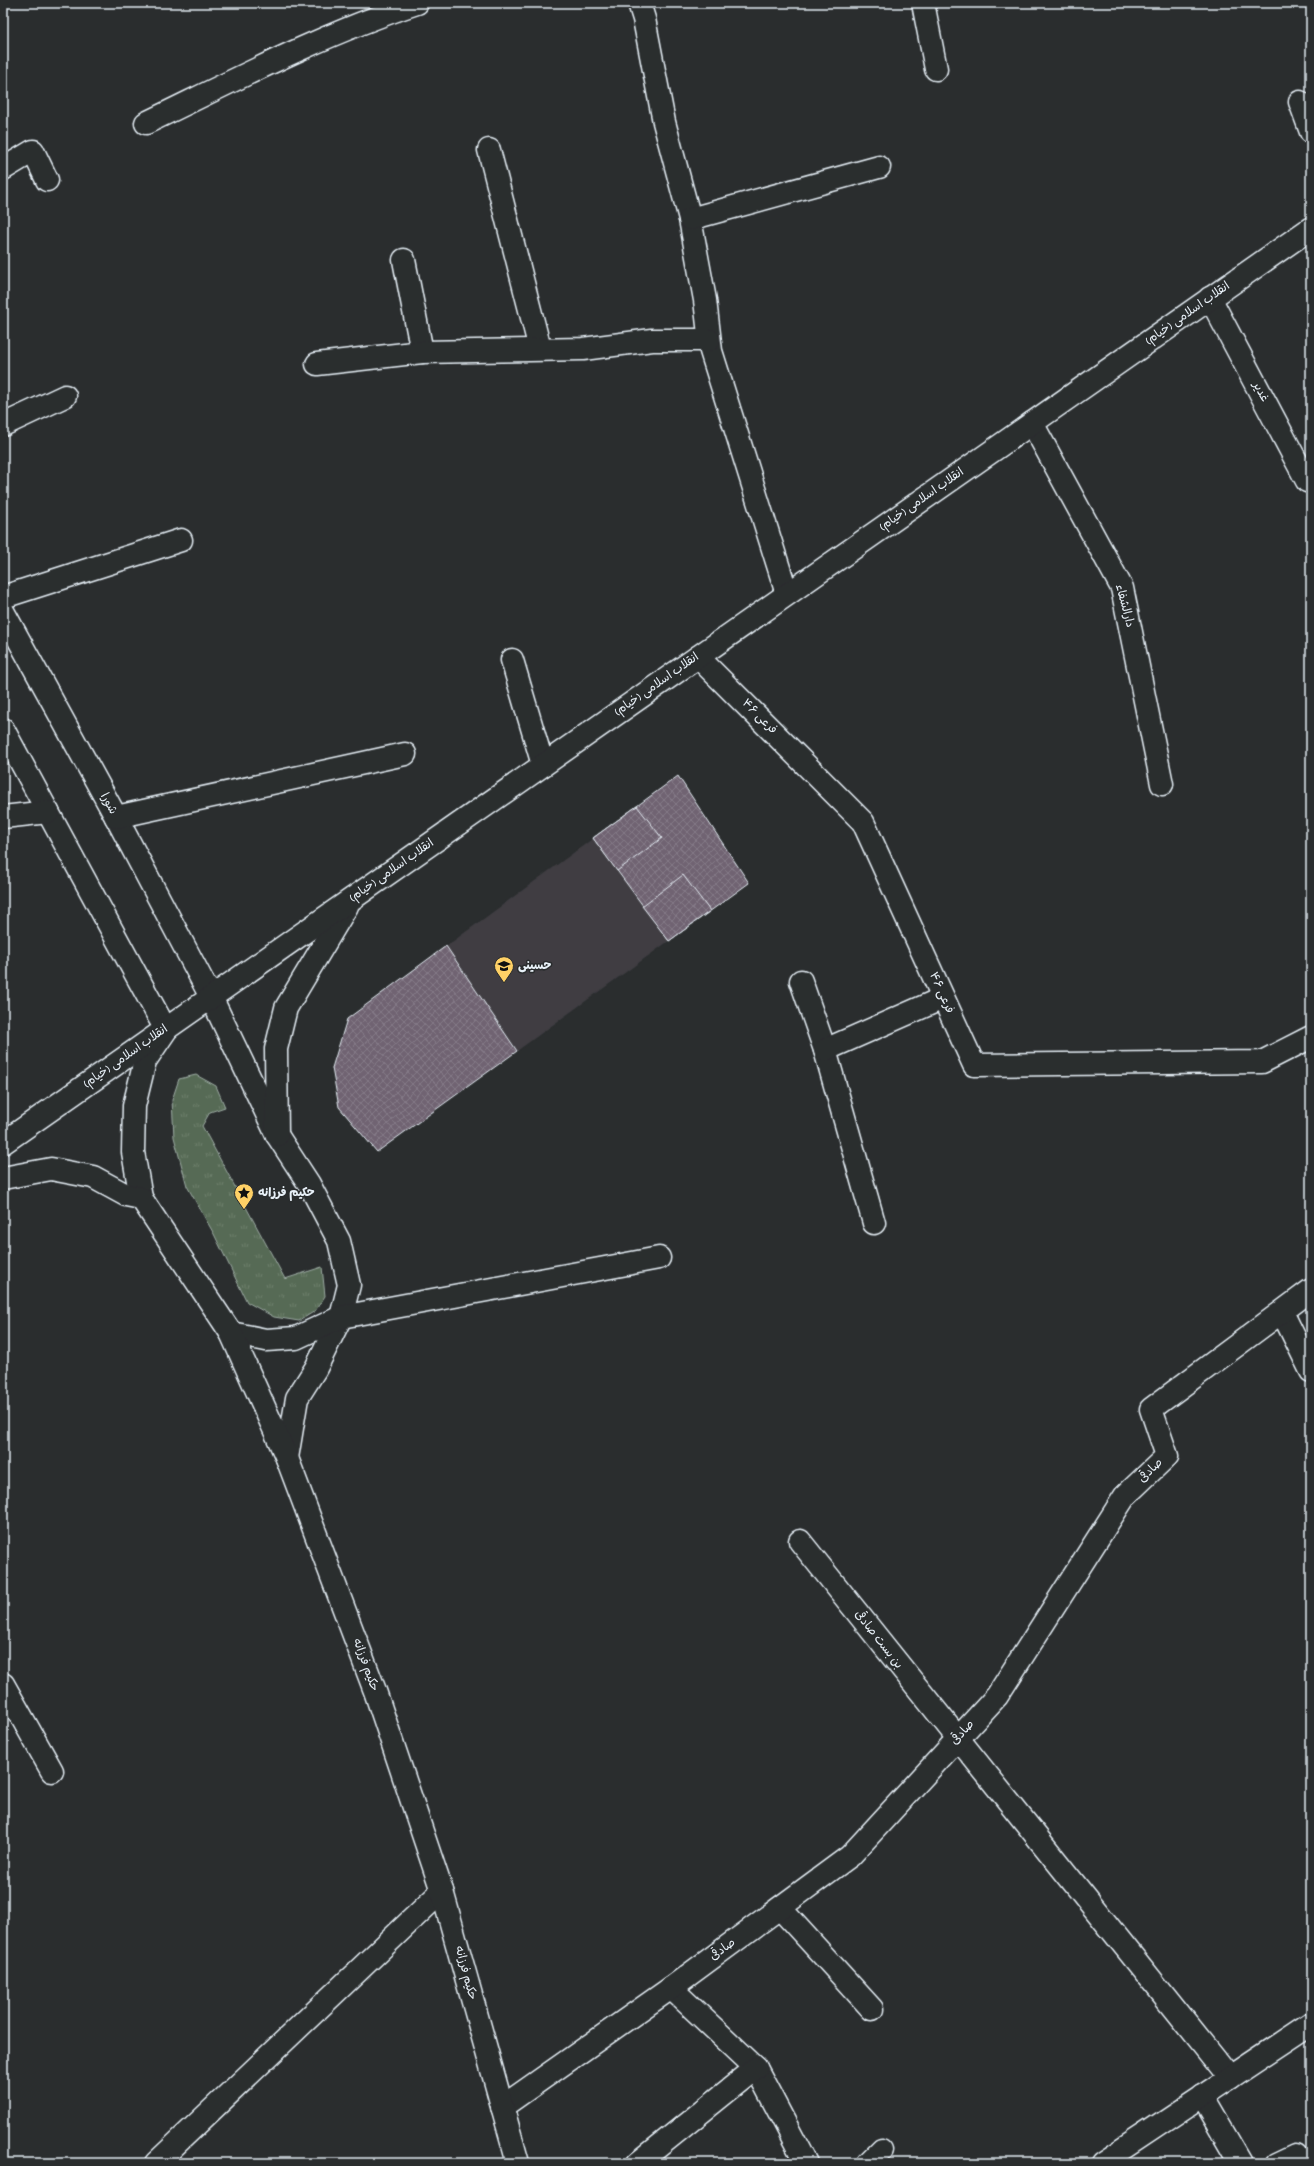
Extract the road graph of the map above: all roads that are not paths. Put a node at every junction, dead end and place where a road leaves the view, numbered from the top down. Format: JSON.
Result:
{"nodes":[{"id":1,"x":417,"y":3,"type":"edge"},
{"id":2,"x":639,"y":3,"type":"edge"},
{"id":3,"x":923,"y":3,"type":"edge"},
{"id":4,"x":936,"y":68,"type":"dead end"},
{"id":5,"x":1300,"y":102,"type":"dead end"},
{"id":6,"x":146,"y":123,"type":"dead end"},
{"id":7,"x":1311,"y":132,"type":"edge"},
{"id":8,"x":489,"y":150,"type":"dead end"},
{"id":9,"x":879,"y":167,"type":"dead end"},
{"id":10,"x":3,"y":169,"type":"edge"},
{"id":11,"x":47,"y":180,"type":"dead end"},
{"id":12,"x":690,"y":219,"type":"junction"},
{"id":13,"x":1311,"y":228,"type":"edge"},
{"id":14,"x":404,"y":260,"type":"dead end"},
{"id":15,"x":1210,"y":298,"type":"junction"},
{"id":16,"x":709,"y":340,"type":"junction"},
{"id":17,"x":540,"y":349,"type":"junction"},
{"id":18,"x":422,"y":352,"type":"junction"},
{"id":19,"x":317,"y":364,"type":"dead end"},
{"id":20,"x":65,"y":396,"type":"dead end"},
{"id":21,"x":1032,"y":423,"type":"junction"},
{"id":22,"x":3,"y":425,"type":"edge"},
{"id":23,"x":1311,"y":479,"type":"edge"},
{"id":24,"x":181,"y":540,"type":"dead end"},
{"id":25,"x":787,"y":594,"type":"junction"},
{"id":26,"x":3,"y":597,"type":"edge"},
{"id":27,"x":3,"y":611,"type":"edge"},
{"id":28,"x":698,"y":657,"type":"junction"},
{"id":29,"x":512,"y":660,"type":"dead end"},
{"id":30,"x":3,"y":729,"type":"edge"},
{"id":31,"x":404,"y":754,"type":"dead end"},
{"id":32,"x":543,"y":765,"type":"junction"},
{"id":33,"x":1162,"y":784,"type":"dead end"},
{"id":34,"x":48,"y":812,"type":"junction"},
{"id":35,"x":3,"y":817,"type":"edge"},
{"id":36,"x":116,"y":817,"type":"junction"},
{"id":37,"x":352,"y":899,"type":"junction"},
{"id":38,"x":801,"y":981,"type":"dead end"},
{"id":39,"x":211,"y":997,"type":"junction"},
{"id":40,"x":943,"y":998,"type":"junction"},
{"id":41,"x":166,"y":1030,"type":"junction"},
{"id":42,"x":1311,"y":1037,"type":"edge"},
{"id":43,"x":825,"y":1050,"type":"junction"},
{"id":44,"x":277,"y":1135,"type":"junction"},
{"id":45,"x":3,"y":1143,"type":"edge"},
{"id":46,"x":3,"y":1178,"type":"edge"},
{"id":47,"x":141,"y":1198,"type":"junction"},
{"id":48,"x":874,"y":1223,"type":"dead end"},
{"id":49,"x":659,"y":1258,"type":"dead end"},
{"id":50,"x":1311,"y":1290,"type":"edge"},
{"id":51,"x":1282,"y":1312,"type":"junction"},
{"id":52,"x":341,"y":1318,"type":"junction"},
{"id":53,"x":231,"y":1333,"type":"junction"},
{"id":54,"x":1311,"y":1371,"type":"edge"},
{"id":55,"x":287,"y":1458,"type":"junction"},
{"id":56,"x":800,"y":1541,"type":"dead end"},
{"id":57,"x":3,"y":1684,"type":"edge"},
{"id":58,"x":957,"y":1739,"type":"junction"},
{"id":59,"x":52,"y":1771,"type":"dead end"},
{"id":60,"x":442,"y":1890,"type":"junction"},
{"id":61,"x":780,"y":1908,"type":"junction"},
{"id":62,"x":671,"y":1988,"type":"junction"},
{"id":63,"x":872,"y":2009,"type":"dead end"},
{"id":64,"x":1311,"y":2024,"type":"edge"},
{"id":65,"x":756,"y":2068,"type":"junction"},
{"id":66,"x":1230,"y":2078,"type":"junction"},
{"id":67,"x":1202,"y":2096,"type":"junction"},
{"id":68,"x":502,"y":2107,"type":"junction"},
{"id":69,"x":517,"y":2162,"type":"edge"},
{"id":70,"x":156,"y":2163,"type":"edge"},
{"id":71,"x":638,"y":2163,"type":"edge"},
{"id":72,"x":806,"y":2163,"type":"edge"},
{"id":73,"x":1102,"y":2163,"type":"edge"},
{"id":74,"x":1241,"y":2163,"type":"edge"}],
"edges":[{"from":1,"to":6,"type":"street"},
{"from":2,"to":12,"type":"street"},
{"from":3,"to":4,"type":"street"},
{"from":5,"to":7,"type":"street"},
{"from":8,"to":17,"type":"street"},
{"from":9,"to":12,"type":"street"},
{"from":10,"to":11,"type":"street"},
{"from":12,"to":16,"type":"street"},
{"from":13,"to":15,"type":"street","name":"انقلاب اسلامی (خیام)"},
{"from":14,"to":18,"type":"street"},
{"from":15,"to":21,"type":"street","name":"انقلاب اسلامی (خیام)"},
{"from":15,"to":23,"type":"street","name":"غدیر"},
{"from":16,"to":17,"type":"street"},
{"from":16,"to":25,"type":"street"},
{"from":17,"to":18,"type":"street"},
{"from":18,"to":19,"type":"street"},
{"from":20,"to":22,"type":"street"},
{"from":21,"to":25,"type":"street","name":"انقلاب اسلامی (خیام)"},
{"from":21,"to":33,"type":"street","name":"دارالشفاء"},
{"from":24,"to":26,"type":"street"},
{"from":25,"to":28,"type":"street","name":"انقلاب اسلامی (خیام)"},
{"from":27,"to":36,"type":"street","name":"شورا"},
{"from":28,"to":32,"type":"street","name":"انقلاب اسلامی (خیام)"},
{"from":28,"to":40,"type":"street","name":"فرعی ۴۶"},
{"from":29,"to":32,"type":"street"},
{"from":30,"to":34,"type":"street"},
{"from":31,"to":36,"type":"street"},
{"from":32,"to":37,"type":"street","name":"انقلاب اسلامی (خیام)"},
{"from":34,"to":35,"type":"street"},
{"from":34,"to":41,"type":"street"},
{"from":36,"to":39,"type":"street","name":"شورا"},
{"from":37,"to":39,"type":"street","name":"انقلاب اسلامی (خیام)"},
{"from":37,"to":44,"type":"street"},
{"from":38,"to":43,"type":"street"},
{"from":39,"to":41,"type":"street","name":"انقلاب اسلامی (خیام)"},
{"from":39,"to":44,"type":"street","name":"شورا"},
{"from":40,"to":42,"type":"street","name":"فرعی ۴۶"},
{"from":40,"to":43,"type":"street"},
{"from":41,"to":45,"type":"street","name":"انقلاب اسلامی (خیام)"},
{"from":41,"to":47,"type":"street"},
{"from":43,"to":48,"type":"street"},
{"from":44,"to":52,"type":"street","name":"شورا"},
{"from":46,"to":47,"type":"street"},
{"from":47,"to":53,"type":"street","name":"حکیم فرزانه"},
{"from":49,"to":52,"type":"street"},
{"from":50,"to":51,"type":"street","name":"صادقی"},
{"from":51,"to":54,"type":"street"},
{"from":51,"to":58,"type":"street","name":"صادقی"},
{"from":52,"to":53,"type":"street"},
{"from":52,"to":55,"type":"street","name":"شورا"},
{"from":53,"to":55,"type":"street","name":"حکیم فرزانه"},
{"from":55,"to":60,"type":"street","name":"حکیم فرزانه"},
{"from":56,"to":58,"type":"street","name":"بن بست صادقی"},
{"from":57,"to":59,"type":"street"},
{"from":58,"to":61,"type":"street","name":"صادقی"},
{"from":58,"to":66,"type":"street","name":"بن بست صادقی"},
{"from":60,"to":68,"type":"street","name":"حکیم فرزانه"},
{"from":60,"to":70,"type":"street"},
{"from":61,"to":62,"type":"street","name":"صادقی"},
{"from":61,"to":63,"type":"street"},
{"from":62,"to":65,"type":"street"},
{"from":62,"to":68,"type":"street","name":"صادقی"},
{"from":64,"to":66,"type":"street"},
{"from":65,"to":71,"type":"street"},
{"from":65,"to":72,"type":"street"},
{"from":66,"to":67,"type":"street"},
{"from":67,"to":73,"type":"street"},
{"from":67,"to":74,"type":"street"},
{"from":68,"to":69,"type":"street","name":"حکیم فرزانه"}]}
